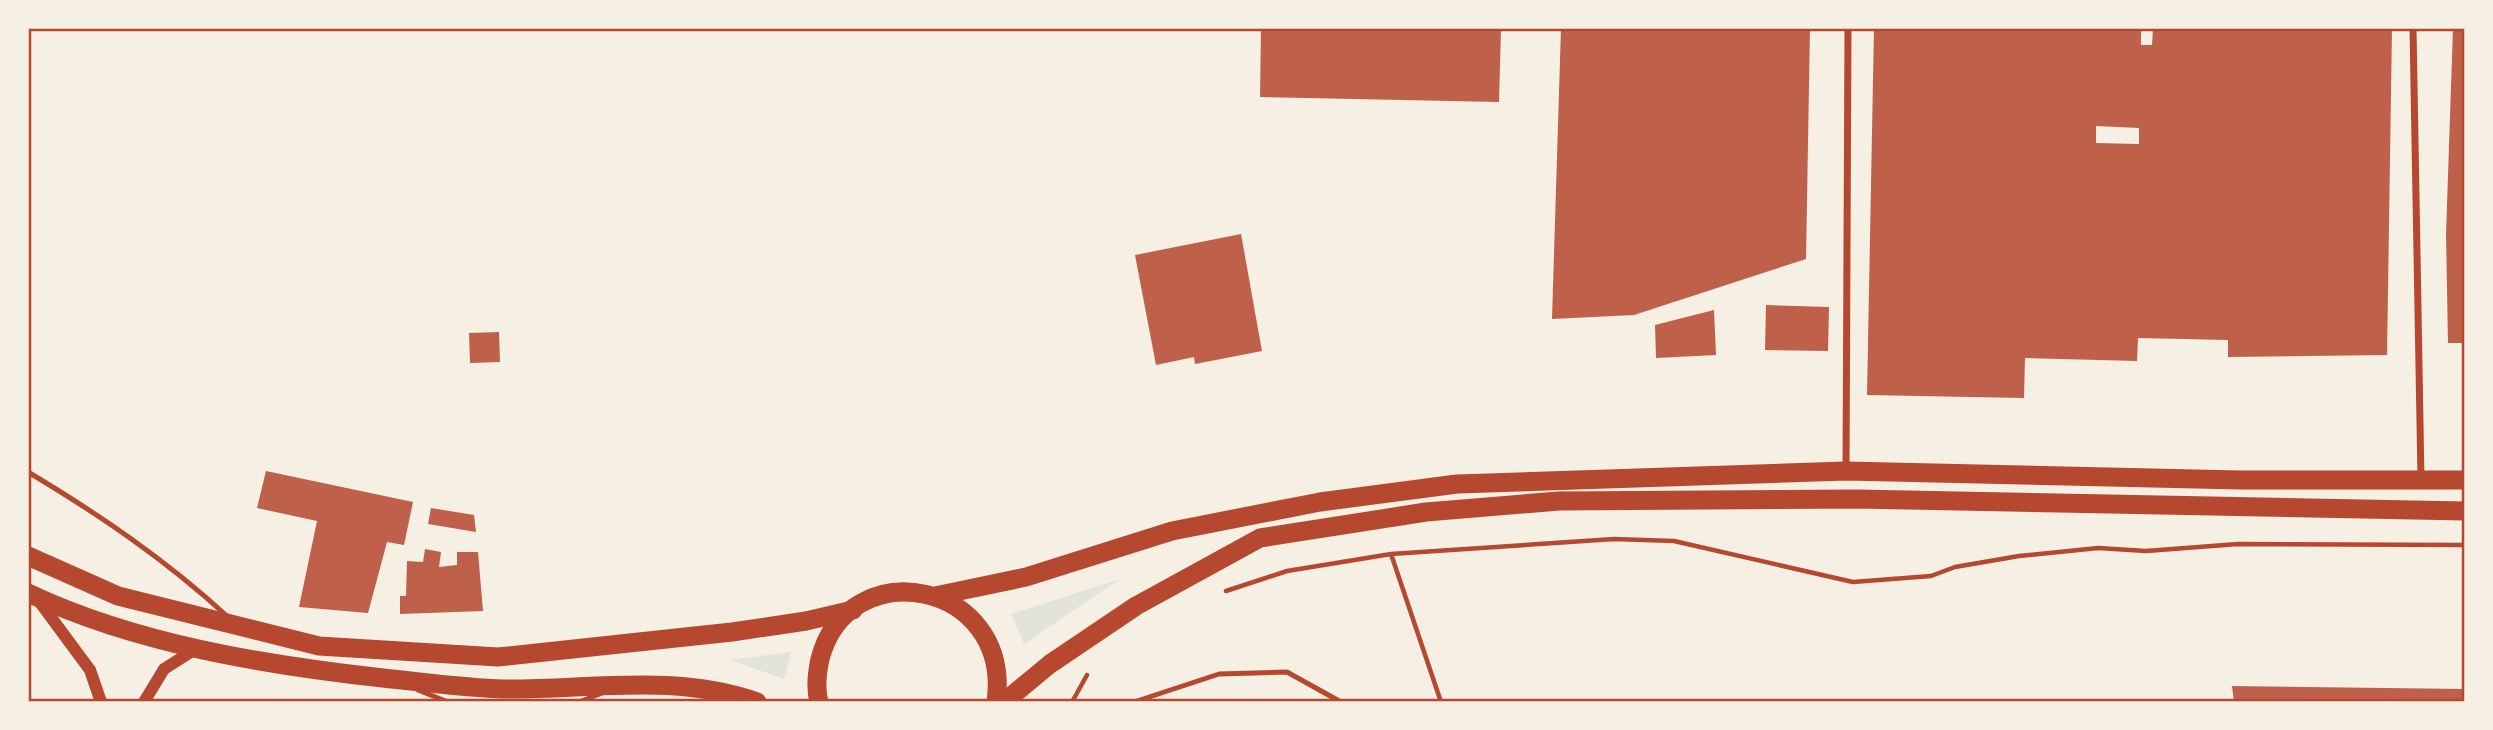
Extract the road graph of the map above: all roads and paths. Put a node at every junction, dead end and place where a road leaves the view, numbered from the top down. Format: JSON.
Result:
{"nodes":[{"id":1,"x":1848,"y":28,"type":"edge"},
{"id":2,"x":2413,"y":28,"type":"edge"},
{"id":3,"x":1846,"y":471,"type":"junction"},
{"id":4,"x":28,"y":472,"type":"edge"},
{"id":5,"x":2421,"y":480,"type":"junction"},
{"id":6,"x":2465,"y":480,"type":"edge"},
{"id":7,"x":2465,"y":511,"type":"edge"},
{"id":8,"x":2465,"y":545,"type":"edge"},
{"id":9,"x":1391,"y":554,"type":"junction"},
{"id":10,"x":28,"y":556,"type":"edge"},
{"id":11,"x":32,"y":595,"type":"edge"},
{"id":12,"x":935,"y":596,"type":"junction"},
{"id":13,"x":1214,"y":597,"type":"dead end"},
{"id":14,"x":852,"y":610,"type":"junction"},
{"id":15,"x":238,"y":626,"type":"junction"},
{"id":16,"x":197,"y":648,"type":"junction"},
{"id":17,"x":1093,"y":671,"type":"dead end"},
{"id":18,"x":393,"y":679,"type":"junction"},
{"id":19,"x":627,"y":684,"type":"junction"},
{"id":20,"x":101,"y":702,"type":"edge"},
{"id":21,"x":144,"y":702,"type":"edge"},
{"id":22,"x":449,"y":702,"type":"edge"},
{"id":23,"x":579,"y":702,"type":"edge"},
{"id":24,"x":757,"y":702,"type":"edge"},
{"id":25,"x":819,"y":702,"type":"edge"},
{"id":26,"x":996,"y":702,"type":"edge"},
{"id":27,"x":1004,"y":702,"type":"edge"},
{"id":28,"x":1072,"y":702,"type":"edge"},
{"id":29,"x":1135,"y":702,"type":"edge"},
{"id":30,"x":1341,"y":702,"type":"edge"},
{"id":31,"x":1441,"y":702,"type":"edge"}],
"edges":[{"from":1,"to":3,"type":"street"},
{"from":2,"to":5,"type":"street"},
{"from":3,"to":5,"type":"highway"},
{"from":3,"to":12,"type":"highway"},
{"from":4,"to":15,"type":"lane"},
{"from":5,"to":6,"type":"highway"},
{"from":7,"to":27,"type":"highway"},
{"from":8,"to":9,"type":"path"},
{"from":9,"to":13,"type":"path"},
{"from":9,"to":31,"type":"path"},
{"from":10,"to":15,"type":"highway"},
{"from":11,"to":16,"type":"highway"},
{"from":11,"to":20,"type":"street"},
{"from":12,"to":14,"type":"highway"},
{"from":12,"to":26,"type":"highway"},
{"from":14,"to":15,"type":"highway"},
{"from":14,"to":25,"type":"highway"},
{"from":16,"to":18,"type":"highway"},
{"from":16,"to":21,"type":"street"},
{"from":17,"to":28,"type":"path"},
{"from":18,"to":19,"type":"highway"},
{"from":18,"to":22,"type":"lane"},
{"from":19,"to":23,"type":"lane"},
{"from":19,"to":24,"type":"highway"},
{"from":29,"to":30,"type":"lane"}]}
